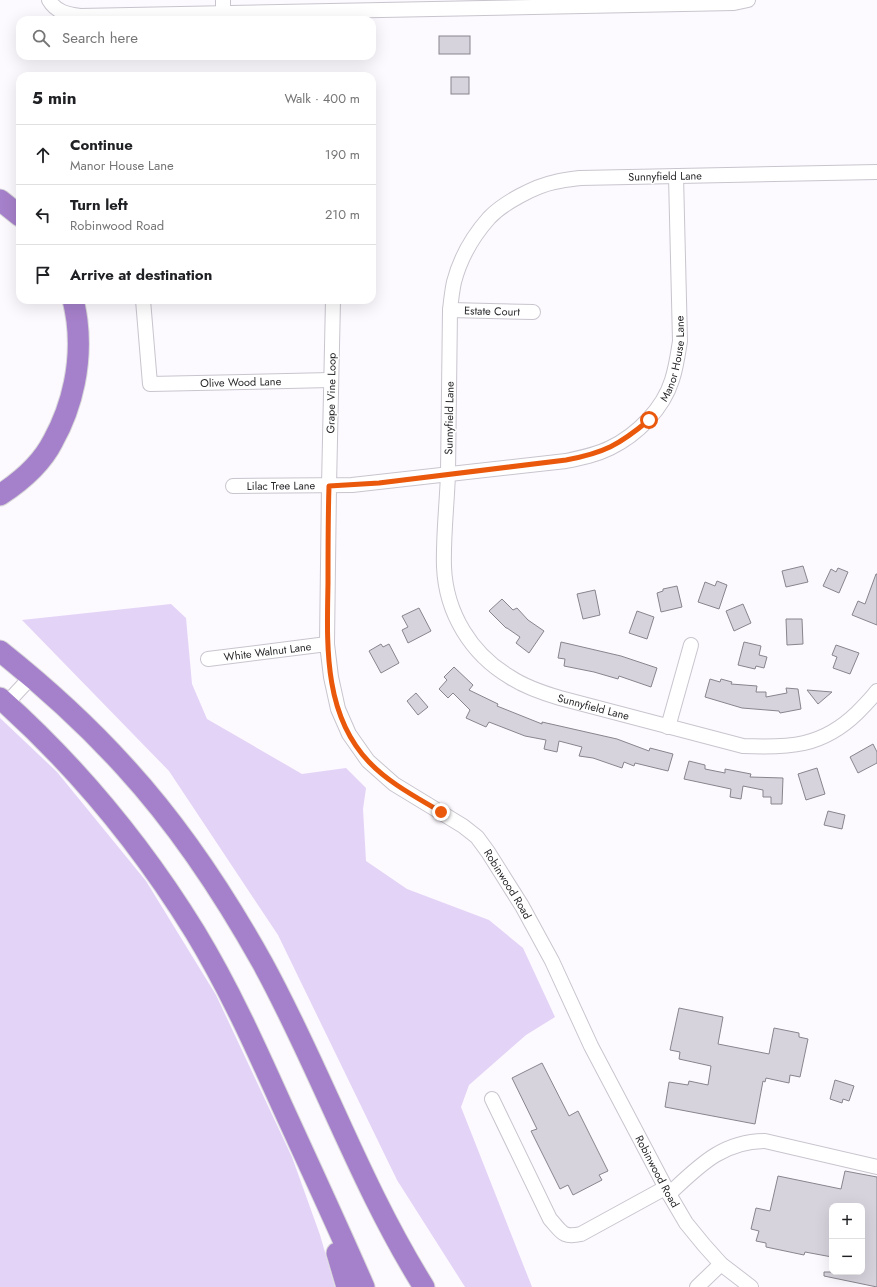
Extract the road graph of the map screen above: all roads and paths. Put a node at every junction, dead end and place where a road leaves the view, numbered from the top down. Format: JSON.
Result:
{"nodes":[{"id":1,"x":748,"y":0,"type":"edge"},
{"id":2,"x":51,"y":3,"type":"edge"},
{"id":3,"x":590,"y":3,"type":"edge"},
{"id":4,"x":407,"y":5,"type":"edge"},
{"id":5,"x":223,"y":7,"type":"edge"},
{"id":6,"x":877,"y":172,"type":"edge"},
{"id":7,"x":676,"y":176,"type":"junction"},
{"id":8,"x":0,"y":200,"type":"edge"},
{"id":9,"x":16,"y":213,"type":"edge"},
{"id":10,"x":74,"y":304,"type":"edge"},
{"id":11,"x":143,"y":304,"type":"edge"},
{"id":12,"x":333,"y":304,"type":"edge"},
{"id":13,"x":450,"y":310,"type":"junction"},
{"id":14,"x":533,"y":312,"type":"dead end"},
{"id":15,"x":331,"y":380,"type":"junction"},
{"id":16,"x":448,"y":474,"type":"junction"},
{"id":17,"x":233,"y":486,"type":"dead end"},
{"id":18,"x":329,"y":486,"type":"junction"},
{"id":19,"x":0,"y":495,"type":"edge"},
{"id":20,"x":327,"y":644,"type":"junction"},
{"id":21,"x":691,"y":645,"type":"dead end"},
{"id":22,"x":0,"y":650,"type":"edge"},
{"id":23,"x":208,"y":659,"type":"dead end"},
{"id":24,"x":32,"y":676,"type":"junction"},
{"id":25,"x":877,"y":690,"type":"edge"},
{"id":26,"x":3,"y":701,"type":"edge"},
{"id":27,"x":668,"y":727,"type":"junction"},
{"id":28,"x":278,"y":1097,"type":"junction"},
{"id":29,"x":492,"y":1099,"type":"dead end"},
{"id":30,"x":877,"y":1167,"type":"edge"},
{"id":31,"x":667,"y":1191,"type":"junction"},
{"id":32,"x":721,"y":1264,"type":"junction"},
{"id":33,"x":347,"y":1287,"type":"edge"},
{"id":34,"x":364,"y":1287,"type":"edge"},
{"id":35,"x":424,"y":1287,"type":"edge"},
{"id":36,"x":697,"y":1287,"type":"edge"},
{"id":37,"x":751,"y":1287,"type":"edge"}],
"edges":[{"from":1,"to":3,"type":"street"},
{"from":2,"to":5,"type":"street"},
{"from":3,"to":4,"type":"street"},
{"from":4,"to":5,"type":"street"},
{"from":6,"to":7,"type":"street","name":"Sunnyfield Lane"},
{"from":7,"to":13,"type":"street","name":"Sunnyfield Lane"},
{"from":7,"to":16,"type":"street","name":"Manor House Lane"},
{"from":8,"to":9,"type":"highway"},
{"from":10,"to":19,"type":"highway"},
{"from":11,"to":15,"type":"street","name":"Olive Wood Lane"},
{"from":12,"to":15,"type":"street","name":"Grape Vine Loop"},
{"from":13,"to":14,"type":"street","name":"Estate Court"},
{"from":13,"to":16,"type":"street","name":"Sunnyfield Lane"},
{"from":15,"to":18,"type":"street","name":"Grape Vine Loop"},
{"from":16,"to":18,"type":"street","name":"Manor House Lane"},
{"from":16,"to":27,"type":"street","name":"Sunnyfield Lane"},
{"from":17,"to":18,"type":"street","name":"Lilac Tree Lane"},
{"from":18,"to":20,"type":"street","name":"Robinwood Road"},
{"from":20,"to":23,"type":"street","name":"White Walnut Lane"},
{"from":20,"to":31,"type":"street","name":"Robinwood Road"},
{"from":21,"to":27,"type":"street"},
{"from":22,"to":24,"type":"highway"},
{"from":24,"to":26,"type":"street"},
{"from":24,"to":35,"type":"highway"},
{"from":25,"to":27,"type":"street","name":"Sunnyfield Lane"},
{"from":26,"to":28,"type":"highway"},
{"from":28,"to":33,"type":"highway"},
{"from":28,"to":34,"type":"highway"},
{"from":29,"to":31,"type":"street"},
{"from":30,"to":31,"type":"street"},
{"from":31,"to":32,"type":"street","name":"Robinwood Road"},
{"from":32,"to":36,"type":"street"},
{"from":32,"to":37,"type":"street","name":"Robinwood Road"}]}
